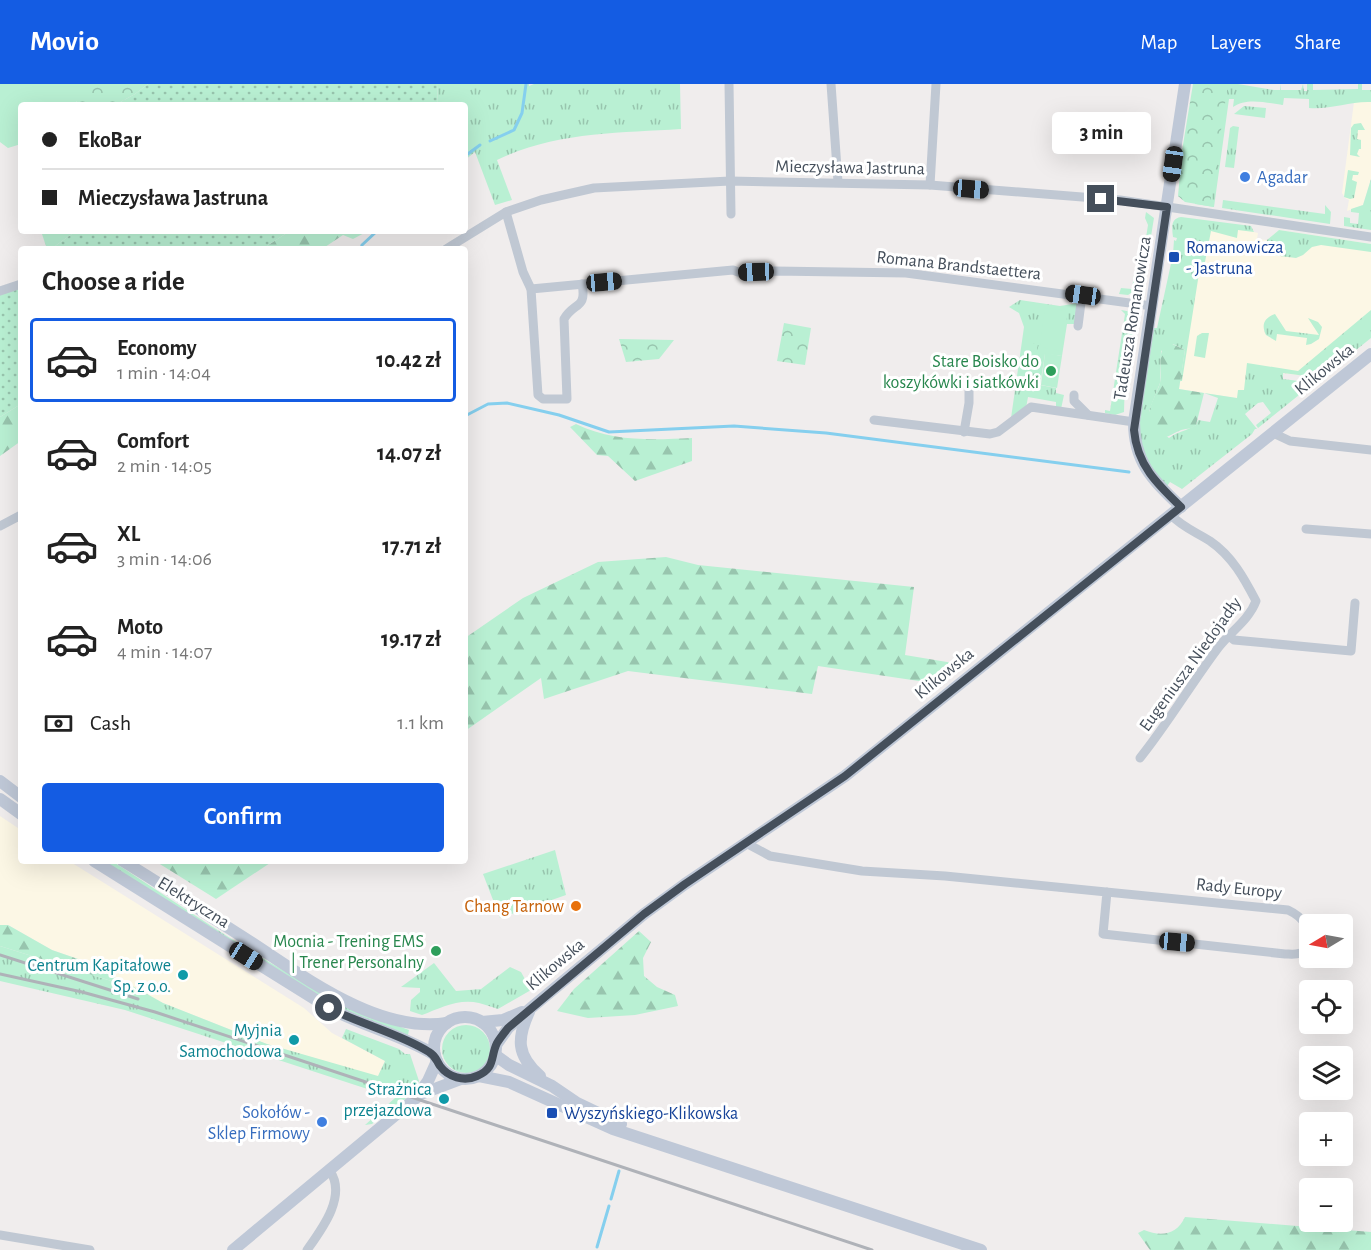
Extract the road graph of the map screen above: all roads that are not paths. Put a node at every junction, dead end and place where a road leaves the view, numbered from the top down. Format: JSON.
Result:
{"nodes":[{"id":1,"x":729,"y":84,"type":"edge"},
{"id":2,"x":831,"y":84,"type":"edge"},
{"id":3,"x":936,"y":84,"type":"edge"},
{"id":4,"x":1185,"y":84,"type":"edge"},
{"id":5,"x":730,"y":181,"type":"junction"},
{"id":6,"x":838,"y":182,"type":"junction"},
{"id":7,"x":930,"y":185,"type":"junction"},
{"id":8,"x":1167,"y":207,"type":"junction"},
{"id":9,"x":506,"y":212,"type":"junction"},
{"id":10,"x":731,"y":214,"type":"dead end"},
{"id":11,"x":1371,"y":237,"type":"edge"},
{"id":12,"x":451,"y":246,"type":"edge"},
{"id":13,"x":582,"y":284,"type":"junction"},
{"id":14,"x":18,"y":285,"type":"edge"},
{"id":15,"x":531,"y":289,"type":"junction"},
{"id":16,"x":0,"y":291,"type":"edge"},
{"id":17,"x":1086,"y":296,"type":"junction"},
{"id":18,"x":1152,"y":306,"type":"junction"},
{"id":19,"x":1081,"y":326,"type":"dead end"},
{"id":20,"x":1371,"y":354,"type":"edge"},
{"id":21,"x":969,"y":390,"type":"dead end"},
{"id":22,"x":1070,"y":413,"type":"junction"},
{"id":23,"x":1088,"y":415,"type":"junction"},
{"id":24,"x":874,"y":420,"type":"dead end"},
{"id":25,"x":1134,"y":422,"type":"junction"},
{"id":26,"x":964,"y":432,"type":"junction"},
{"id":27,"x":1273,"y":433,"type":"junction"},
{"id":28,"x":1371,"y":450,"type":"edge"},
{"id":29,"x":1176,"y":511,"type":"junction"},
{"id":30,"x":18,"y":517,"type":"edge"},
{"id":31,"x":0,"y":526,"type":"edge"},
{"id":32,"x":1306,"y":529,"type":"dead end"},
{"id":33,"x":1371,"y":534,"type":"edge"},
{"id":34,"x":1355,"y":603,"type":"dead end"},
{"id":35,"x":1229,"y":636,"type":"junction"},
{"id":36,"x":1140,"y":758,"type":"dead end"},
{"id":37,"x":0,"y":781,"type":"edge"},
{"id":38,"x":18,"y":795,"type":"edge"},
{"id":39,"x":0,"y":799,"type":"edge"},
{"id":40,"x":18,"y":812,"type":"edge"},
{"id":41,"x":746,"y":843,"type":"junction"},
{"id":42,"x":99,"y":864,"type":"edge"},
{"id":43,"x":128,"y":864,"type":"edge"},
{"id":44,"x":1107,"y":892,"type":"junction"},
{"id":45,"x":531,"y":1008,"type":"junction"},
{"id":46,"x":482,"y":1022,"type":"junction"},
{"id":47,"x":447,"y":1023,"type":"junction"},
{"id":48,"x":495,"y":1050,"type":"junction"},
{"id":49,"x":436,"y":1058,"type":"junction"},
{"id":50,"x":478,"y":1076,"type":"junction"},
{"id":51,"x":461,"y":1079,"type":"junction"},
{"id":52,"x":552,"y":1086,"type":"junction"},
{"id":53,"x":421,"y":1094,"type":"junction"},
{"id":54,"x":659,"y":1145,"type":"junction"},
{"id":55,"x":330,"y":1171,"type":"junction"},
{"id":56,"x":0,"y":1235,"type":"edge"},
{"id":57,"x":90,"y":1250,"type":"edge"},
{"id":58,"x":233,"y":1250,"type":"edge"},
{"id":59,"x":307,"y":1250,"type":"edge"},
{"id":60,"x":981,"y":1250,"type":"edge"}],
"edges":[{"from":1,"to":5,"type":"street"},
{"from":2,"to":6,"type":"street"},
{"from":3,"to":7,"type":"street"},
{"from":4,"to":8,"type":"street","name":"Tadeusza Romanowicza"},
{"from":5,"to":6,"type":"street","name":"Mieczysława Jastruna"},
{"from":5,"to":9,"type":"street","name":"Mieczysława Jastruna"},
{"from":5,"to":10,"type":"street"},
{"from":6,"to":7,"type":"street","name":"Mieczysława Jastruna"},
{"from":7,"to":8,"type":"street","name":"Mieczysława Jastruna"},
{"from":8,"to":11,"type":"street","name":"Mieczysława Jastruna"},
{"from":8,"to":18,"type":"street","name":"Tadeusza Romanowicza"},
{"from":9,"to":12,"type":"street","name":"Mieczysława Jastruna"},
{"from":9,"to":15,"type":"street"},
{"from":13,"to":15,"type":"street","name":"Romana Brandstaettera"},
{"from":13,"to":15,"type":"street"},
{"from":13,"to":17,"type":"street","name":"Romana Brandstaettera"},
{"from":14,"to":16,"type":"street"},
{"from":17,"to":18,"type":"street","name":"Romana Brandstaettera"},
{"from":17,"to":19,"type":"street"},
{"from":18,"to":25,"type":"street","name":"Tadeusza Romanowicza"},
{"from":20,"to":27,"type":"street","name":"Klikowska"},
{"from":21,"to":26,"type":"street"},
{"from":22,"to":23,"type":"street"},
{"from":22,"to":23,"type":"street"},
{"from":22,"to":26,"type":"street"},
{"from":23,"to":25,"type":"street"},
{"from":24,"to":26,"type":"street"},
{"from":25,"to":29,"type":"street","name":"Tadeusza Romanowicza"},
{"from":27,"to":28,"type":"street"},
{"from":27,"to":29,"type":"street","name":"Klikowska"},
{"from":29,"to":35,"type":"street","name":"Eugeniusza Niedojadły"},
{"from":29,"to":41,"type":"street","name":"Klikowska"},
{"from":30,"to":31,"type":"street"},
{"from":32,"to":33,"type":"street"},
{"from":34,"to":35,"type":"street"},
{"from":35,"to":36,"type":"street","name":"Eugeniusza Niedojadły"},
{"from":37,"to":38,"type":"street"},
{"from":39,"to":40,"type":"street"},
{"from":41,"to":44,"type":"street","name":"Rady Europy"},
{"from":41,"to":45,"type":"street","name":"Klikowska"},
{"from":42,"to":49,"type":"street","name":"Elektryczna"},
{"from":43,"to":47,"type":"street","name":"Elektryczna"},
{"from":44,"to":44,"type":"street","name":"Rady Europy"},
{"from":45,"to":46,"type":"street","name":"Klikowska"},
{"from":45,"to":48,"type":"street","name":"Klikowska"},
{"from":45,"to":52,"type":"street"},
{"from":46,"to":47,"type":"street"},
{"from":46,"to":48,"type":"street"},
{"from":47,"to":49,"type":"street"},
{"from":48,"to":50,"type":"street"},
{"from":48,"to":52,"type":"street"},
{"from":49,"to":51,"type":"street"},
{"from":49,"to":53,"type":"street"},
{"from":50,"to":51,"type":"street"},
{"from":50,"to":54,"type":"street"},
{"from":51,"to":53,"type":"street"},
{"from":52,"to":54,"type":"street"},
{"from":53,"to":55,"type":"street"},
{"from":54,"to":60,"type":"street"},
{"from":55,"to":58,"type":"street"},
{"from":55,"to":59,"type":"street"},
{"from":56,"to":57,"type":"street"}]}
